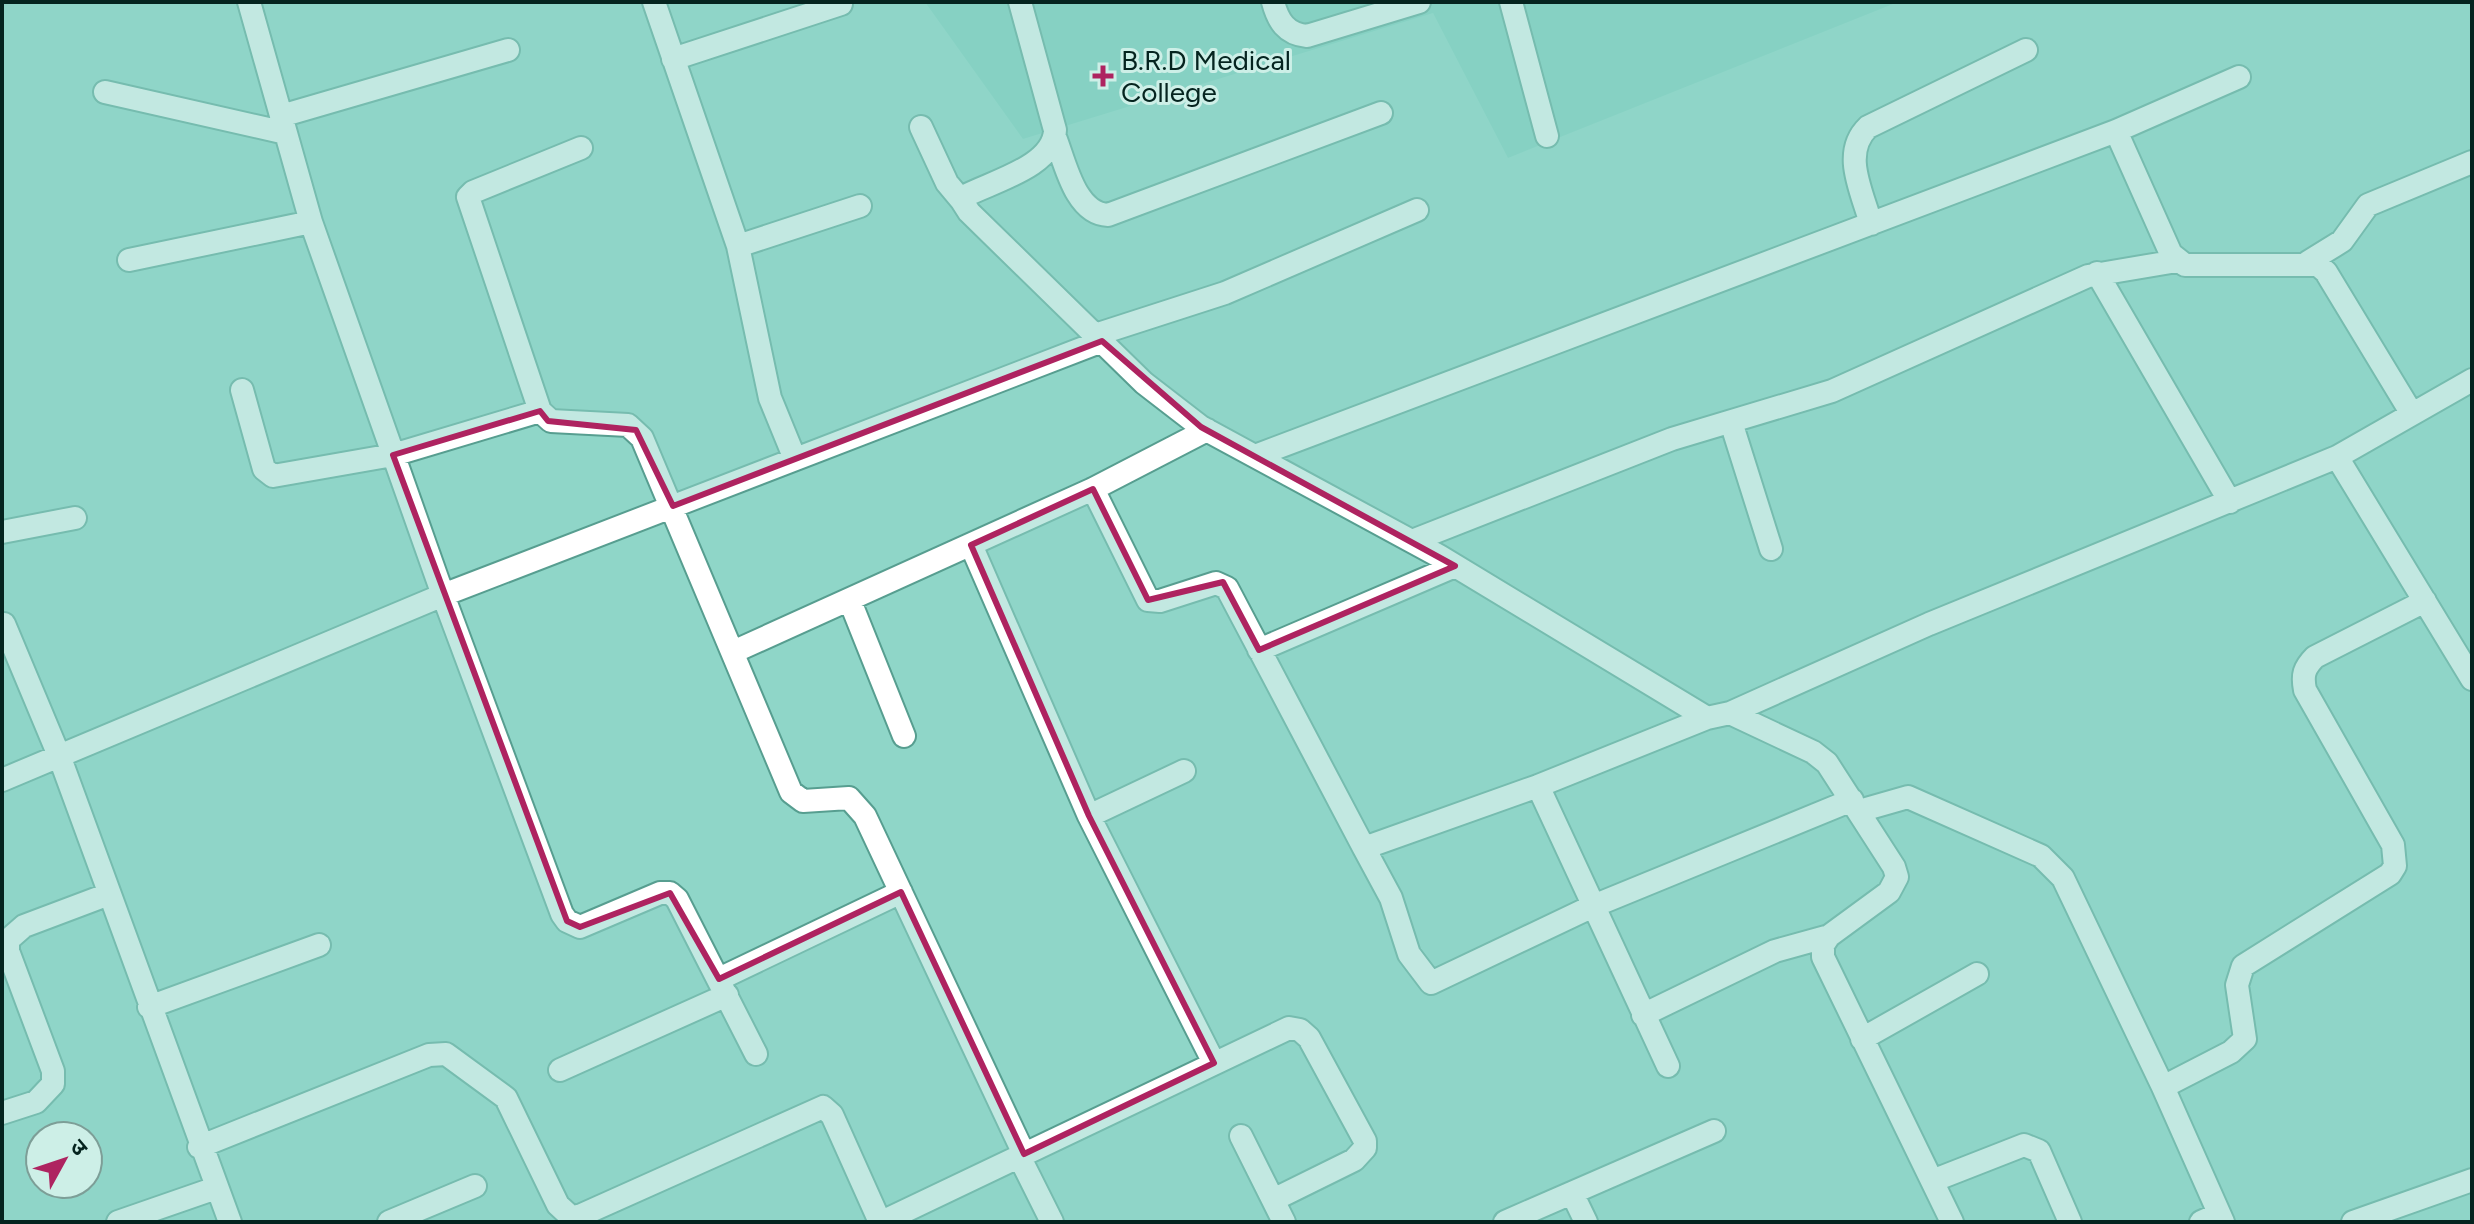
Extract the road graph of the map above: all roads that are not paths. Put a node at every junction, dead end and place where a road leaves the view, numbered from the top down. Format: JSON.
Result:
{"nodes":[{"id":1,"x":249,"y":2,"type":"edge"},
{"id":2,"x":654,"y":2,"type":"edge"},
{"id":3,"x":1020,"y":2,"type":"edge"},
{"id":4,"x":1273,"y":2,"type":"edge"},
{"id":5,"x":1419,"y":2,"type":"edge"},
{"id":6,"x":1511,"y":2,"type":"edge"},
{"id":7,"x":841,"y":4,"type":"dead end"},
{"id":8,"x":508,"y":50,"type":"dead end"},
{"id":9,"x":2026,"y":50,"type":"dead end"},
{"id":10,"x":673,"y":59,"type":"junction"},
{"id":11,"x":2239,"y":77,"type":"dead end"},
{"id":12,"x":105,"y":92,"type":"dead end"},
{"id":13,"x":1381,"y":113,"type":"dead end"},
{"id":14,"x":284,"y":124,"type":"junction"},
{"id":15,"x":921,"y":127,"type":"dead end"},
{"id":16,"x":2116,"y":131,"type":"junction"},
{"id":17,"x":1547,"y":136,"type":"dead end"},
{"id":18,"x":1055,"y":137,"type":"junction"},
{"id":19,"x":581,"y":148,"type":"dead end"},
{"id":20,"x":2472,"y":162,"type":"edge"},
{"id":21,"x":962,"y":201,"type":"junction"},
{"id":22,"x":860,"y":206,"type":"dead end"},
{"id":23,"x":1417,"y":210,"type":"dead end"},
{"id":24,"x":311,"y":222,"type":"junction"},
{"id":25,"x":1871,"y":224,"type":"junction"},
{"id":26,"x":738,"y":246,"type":"junction"},
{"id":27,"x":129,"y":260,"type":"dead end"},
{"id":28,"x":2177,"y":261,"type":"junction"},
{"id":29,"x":2308,"y":262,"type":"junction"},
{"id":30,"x":2097,"y":273,"type":"junction"},
{"id":31,"x":1099,"y":338,"type":"junction"},
{"id":32,"x":2472,"y":380,"type":"edge"},
{"id":33,"x":242,"y":390,"type":"dead end"},
{"id":34,"x":540,"y":411,"type":"junction"},
{"id":35,"x":2412,"y":414,"type":"junction"},
{"id":36,"x":1731,"y":422,"type":"junction"},
{"id":37,"x":1207,"y":430,"type":"junction"},
{"id":38,"x":393,"y":455,"type":"junction"},
{"id":39,"x":1255,"y":456,"type":"junction"},
{"id":40,"x":2337,"y":457,"type":"junction"},
{"id":41,"x":795,"y":459,"type":"junction"},
{"id":42,"x":1093,"y":489,"type":"junction"},
{"id":43,"x":2230,"y":502,"type":"junction"},
{"id":44,"x":673,"y":506,"type":"junction"},
{"id":45,"x":75,"y":518,"type":"dead end"},
{"id":46,"x":2,"y":532,"type":"edge"},
{"id":47,"x":1412,"y":541,"type":"junction"},
{"id":48,"x":971,"y":545,"type":"junction"},
{"id":49,"x":1771,"y":549,"type":"dead end"},
{"id":50,"x":1455,"y":566,"type":"junction"},
{"id":51,"x":443,"y":595,"type":"junction"},
{"id":52,"x":850,"y":601,"type":"junction"},
{"id":53,"x":2425,"y":601,"type":"junction"},
{"id":54,"x":4,"y":624,"type":"edge"},
{"id":55,"x":1259,"y":650,"type":"junction"},
{"id":56,"x":733,"y":652,"type":"junction"},
{"id":57,"x":2472,"y":679,"type":"edge"},
{"id":58,"x":1730,"y":713,"type":"junction"},
{"id":59,"x":1707,"y":718,"type":"junction"},
{"id":60,"x":904,"y":736,"type":"dead end"},
{"id":61,"x":60,"y":758,"type":"junction"},
{"id":62,"x":1184,"y":771,"type":"dead end"},
{"id":63,"x":2,"y":780,"type":"edge"},
{"id":64,"x":1538,"y":786,"type":"junction"},
{"id":65,"x":1856,"y":806,"type":"junction"},
{"id":66,"x":1089,"y":816,"type":"junction"},
{"id":67,"x":1364,"y":848,"type":"junction"},
{"id":68,"x":901,"y":892,"type":"junction"},
{"id":69,"x":109,"y":894,"type":"junction"},
{"id":70,"x":1591,"y":907,"type":"junction"},
{"id":71,"x":1829,"y":936,"type":"junction"},
{"id":72,"x":319,"y":945,"type":"dead end"},
{"id":73,"x":9,"y":973,"type":"edge"},
{"id":74,"x":1977,"y":974,"type":"dead end"},
{"id":75,"x":723,"y":987,"type":"junction"},
{"id":76,"x":149,"y":1007,"type":"junction"},
{"id":77,"x":1643,"y":1015,"type":"junction"},
{"id":78,"x":1862,"y":1039,"type":"junction"},
{"id":79,"x":756,"y":1054,"type":"dead end"},
{"id":80,"x":1214,"y":1063,"type":"junction"},
{"id":81,"x":1668,"y":1066,"type":"dead end"},
{"id":82,"x":560,"y":1070,"type":"dead end"},
{"id":83,"x":2163,"y":1087,"type":"junction"},
{"id":84,"x":2,"y":1113,"type":"edge"},
{"id":85,"x":1714,"y":1131,"type":"dead end"},
{"id":86,"x":1241,"y":1136,"type":"dead end"},
{"id":87,"x":199,"y":1147,"type":"junction"},
{"id":88,"x":1021,"y":1155,"type":"junction"},
{"id":89,"x":2472,"y":1180,"type":"edge"},
{"id":90,"x":1932,"y":1181,"type":"junction"},
{"id":91,"x":475,"y":1186,"type":"dead end"},
{"id":92,"x":216,"y":1188,"type":"junction"},
{"id":93,"x":1572,"y":1193,"type":"junction"},
{"id":94,"x":1273,"y":1200,"type":"junction"},
{"id":95,"x":2214,"y":1219,"type":"edge"},
{"id":96,"x":118,"y":1222,"type":"edge"},
{"id":97,"x":230,"y":1222,"type":"edge"},
{"id":98,"x":389,"y":1222,"type":"edge"},
{"id":99,"x":881,"y":1222,"type":"edge"},
{"id":100,"x":1052,"y":1222,"type":"edge"},
{"id":101,"x":1284,"y":1222,"type":"edge"},
{"id":102,"x":1505,"y":1222,"type":"edge"},
{"id":103,"x":1586,"y":1222,"type":"edge"},
{"id":104,"x":1952,"y":1222,"type":"edge"},
{"id":105,"x":2070,"y":1222,"type":"edge"},
{"id":106,"x":2353,"y":1222,"type":"edge"}],
"edges":[{"from":1,"to":14,"type":"street"},
{"from":2,"to":10,"type":"street"},
{"from":3,"to":18,"type":"street"},
{"from":4,"to":5,"type":"street"},
{"from":6,"to":17,"type":"street"},
{"from":7,"to":10,"type":"street"},
{"from":8,"to":14,"type":"street"},
{"from":9,"to":25,"type":"street"},
{"from":10,"to":26,"type":"street"},
{"from":11,"to":16,"type":"street"},
{"from":12,"to":14,"type":"street"},
{"from":13,"to":18,"type":"street"},
{"from":14,"to":24,"type":"street"},
{"from":15,"to":21,"type":"street"},
{"from":16,"to":25,"type":"street"},
{"from":16,"to":28,"type":"street"},
{"from":18,"to":21,"type":"street"},
{"from":19,"to":34,"type":"street"},
{"from":20,"to":29,"type":"street"},
{"from":21,"to":31,"type":"street"},
{"from":22,"to":26,"type":"street"},
{"from":23,"to":31,"type":"street"},
{"from":24,"to":27,"type":"street"},
{"from":24,"to":38,"type":"street"},
{"from":25,"to":39,"type":"street"},
{"from":26,"to":41,"type":"street"},
{"from":28,"to":29,"type":"street"},
{"from":28,"to":30,"type":"street"},
{"from":29,"to":35,"type":"street"},
{"from":30,"to":36,"type":"street"},
{"from":30,"to":43,"type":"street"},
{"from":31,"to":37,"type":"street"},
{"from":31,"to":41,"type":"street"},
{"from":32,"to":35,"type":"street"},
{"from":33,"to":38,"type":"street"},
{"from":34,"to":38,"type":"street"},
{"from":34,"to":44,"type":"street"},
{"from":35,"to":40,"type":"street"},
{"from":36,"to":47,"type":"street"},
{"from":36,"to":49,"type":"street"},
{"from":37,"to":39,"type":"street"},
{"from":37,"to":42,"type":"street"},
{"from":38,"to":51,"type":"street"},
{"from":39,"to":47,"type":"street"},
{"from":40,"to":43,"type":"street"},
{"from":40,"to":53,"type":"street"},
{"from":41,"to":44,"type":"street"},
{"from":42,"to":48,"type":"street"},
{"from":42,"to":55,"type":"street"},
{"from":43,"to":58,"type":"street"},
{"from":44,"to":51,"type":"street"},
{"from":44,"to":56,"type":"street"},
{"from":45,"to":46,"type":"street"},
{"from":47,"to":50,"type":"street"},
{"from":48,"to":52,"type":"street"},
{"from":48,"to":66,"type":"street"},
{"from":50,"to":55,"type":"street"},
{"from":50,"to":59,"type":"street"},
{"from":51,"to":61,"type":"street"},
{"from":51,"to":75,"type":"street"},
{"from":52,"to":56,"type":"street"},
{"from":52,"to":60,"type":"street"},
{"from":53,"to":57,"type":"street"},
{"from":53,"to":83,"type":"street"},
{"from":54,"to":61,"type":"street"},
{"from":55,"to":67,"type":"street"},
{"from":56,"to":68,"type":"street"},
{"from":58,"to":59,"type":"street"},
{"from":58,"to":65,"type":"street"},
{"from":59,"to":64,"type":"street"},
{"from":61,"to":63,"type":"street"},
{"from":61,"to":69,"type":"street"},
{"from":62,"to":66,"type":"street"},
{"from":64,"to":67,"type":"street"},
{"from":64,"to":70,"type":"street"},
{"from":65,"to":70,"type":"street"},
{"from":65,"to":71,"type":"street"},
{"from":65,"to":83,"type":"street"},
{"from":66,"to":80,"type":"street"},
{"from":67,"to":70,"type":"street"},
{"from":68,"to":75,"type":"street"},
{"from":68,"to":88,"type":"street"},
{"from":69,"to":73,"type":"street"},
{"from":69,"to":76,"type":"street"},
{"from":70,"to":77,"type":"street"},
{"from":71,"to":77,"type":"street"},
{"from":71,"to":78,"type":"street"},
{"from":72,"to":76,"type":"street"},
{"from":73,"to":84,"type":"street"},
{"from":74,"to":78,"type":"street"},
{"from":75,"to":79,"type":"street"},
{"from":75,"to":82,"type":"street"},
{"from":76,"to":87,"type":"street"},
{"from":77,"to":81,"type":"street"},
{"from":78,"to":90,"type":"street"},
{"from":80,"to":88,"type":"street"},
{"from":80,"to":94,"type":"street"},
{"from":83,"to":95,"type":"street"},
{"from":85,"to":93,"type":"street"},
{"from":86,"to":94,"type":"street"},
{"from":87,"to":92,"type":"street"},
{"from":87,"to":99,"type":"street"},
{"from":88,"to":99,"type":"street"},
{"from":88,"to":100,"type":"street"},
{"from":89,"to":106,"type":"street"},
{"from":90,"to":104,"type":"street"},
{"from":90,"to":105,"type":"street"},
{"from":91,"to":98,"type":"street"},
{"from":92,"to":96,"type":"street"},
{"from":92,"to":97,"type":"street"},
{"from":93,"to":102,"type":"street"},
{"from":93,"to":103,"type":"street"},
{"from":94,"to":101,"type":"street"}]}
